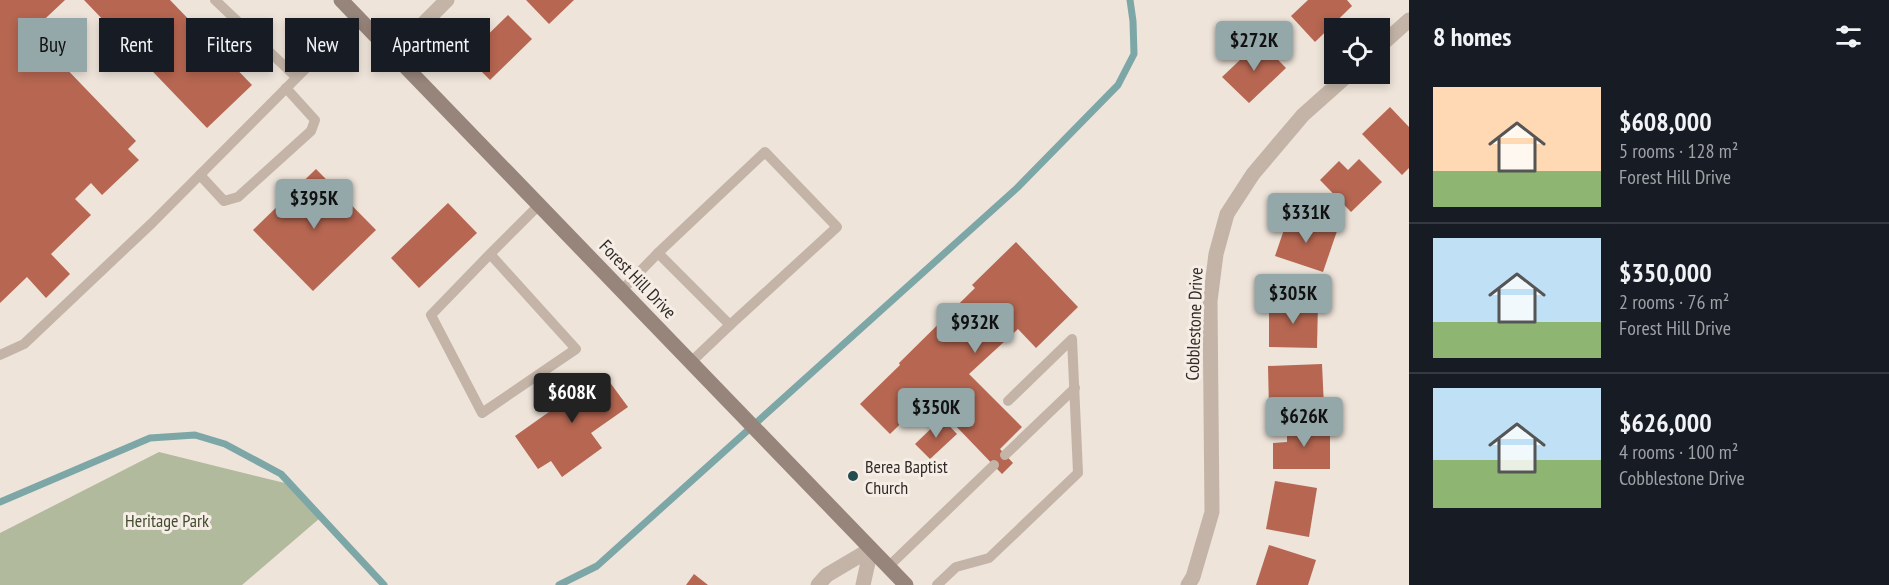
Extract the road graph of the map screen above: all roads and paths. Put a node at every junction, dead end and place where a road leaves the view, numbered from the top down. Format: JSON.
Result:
{"nodes":[{"id":1,"x":215,"y":0,"type":"edge"},
{"id":2,"x":341,"y":0,"type":"edge"},
{"id":3,"x":447,"y":0,"type":"edge"},
{"id":4,"x":357,"y":17,"type":"junction"},
{"id":5,"x":429,"y":18,"type":"edge"},
{"id":6,"x":1409,"y":20,"type":"edge"},
{"id":7,"x":371,"y":31,"type":"edge"},
{"id":8,"x":1390,"y":37,"type":"edge"},
{"id":9,"x":411,"y":72,"type":"edge"},
{"id":10,"x":296,"y":78,"type":"junction"},
{"id":11,"x":1338,"y":84,"type":"edge"},
{"id":12,"x":286,"y":88,"type":"junction"},
{"id":13,"x":200,"y":175,"type":"junction"},
{"id":14,"x":539,"y":204,"type":"junction"},
{"id":15,"x":658,"y":253,"type":"junction"},
{"id":16,"x":490,"y":254,"type":"junction"},
{"id":17,"x":621,"y":290,"type":"junction"},
{"id":18,"x":730,"y":325,"type":"junction"},
{"id":19,"x":0,"y":355,"type":"edge"},
{"id":20,"x":691,"y":362,"type":"junction"},
{"id":21,"x":1076,"y":388,"type":"junction"},
{"id":22,"x":1008,"y":401,"type":"dead end"},
{"id":23,"x":1005,"y":455,"type":"dead end"},
{"id":24,"x":994,"y":465,"type":"dead end"},
{"id":25,"x":871,"y":549,"type":"junction"},
{"id":26,"x":888,"y":567,"type":"junction"},
{"id":27,"x":818,"y":585,"type":"edge"},
{"id":28,"x":863,"y":585,"type":"edge"},
{"id":29,"x":906,"y":585,"type":"edge"},
{"id":30,"x":937,"y":585,"type":"edge"},
{"id":31,"x":1188,"y":585,"type":"edge"}],
"edges":[{"from":1,"to":10,"type":"lane"},
{"from":2,"to":4,"type":"main road","name":"Forest Hill Drive"},
{"from":3,"to":5,"type":"street"},
{"from":4,"to":7,"type":"main road","name":"Forest Hill Drive"},
{"from":4,"to":10,"type":"lane"},
{"from":6,"to":8,"type":"street"},
{"from":9,"to":14,"type":"main road","name":"Forest Hill Drive"},
{"from":10,"to":12,"type":"lane"},
{"from":11,"to":31,"type":"street","name":"Cobblestone Drive"},
{"from":12,"to":13,"type":"lane"},
{"from":12,"to":13,"type":"lane"},
{"from":13,"to":19,"type":"lane"},
{"from":14,"to":16,"type":"lane"},
{"from":14,"to":17,"type":"main road","name":"Forest Hill Drive"},
{"from":15,"to":17,"type":"lane"},
{"from":15,"to":18,"type":"lane"},
{"from":15,"to":18,"type":"lane"},
{"from":16,"to":16,"type":"lane"},
{"from":17,"to":20,"type":"main road","name":"Forest Hill Drive"},
{"from":18,"to":20,"type":"lane"},
{"from":20,"to":25,"type":"main road","name":"Forest Hill Drive"},
{"from":21,"to":22,"type":"lane"},
{"from":21,"to":23,"type":"lane"},
{"from":21,"to":30,"type":"lane"},
{"from":24,"to":26,"type":"lane"},
{"from":25,"to":26,"type":"main road","name":"Forest Hill Drive"},
{"from":25,"to":27,"type":"street"},
{"from":25,"to":28,"type":"street"},
{"from":26,"to":29,"type":"main road","name":"Forest Hill Drive"}]}
